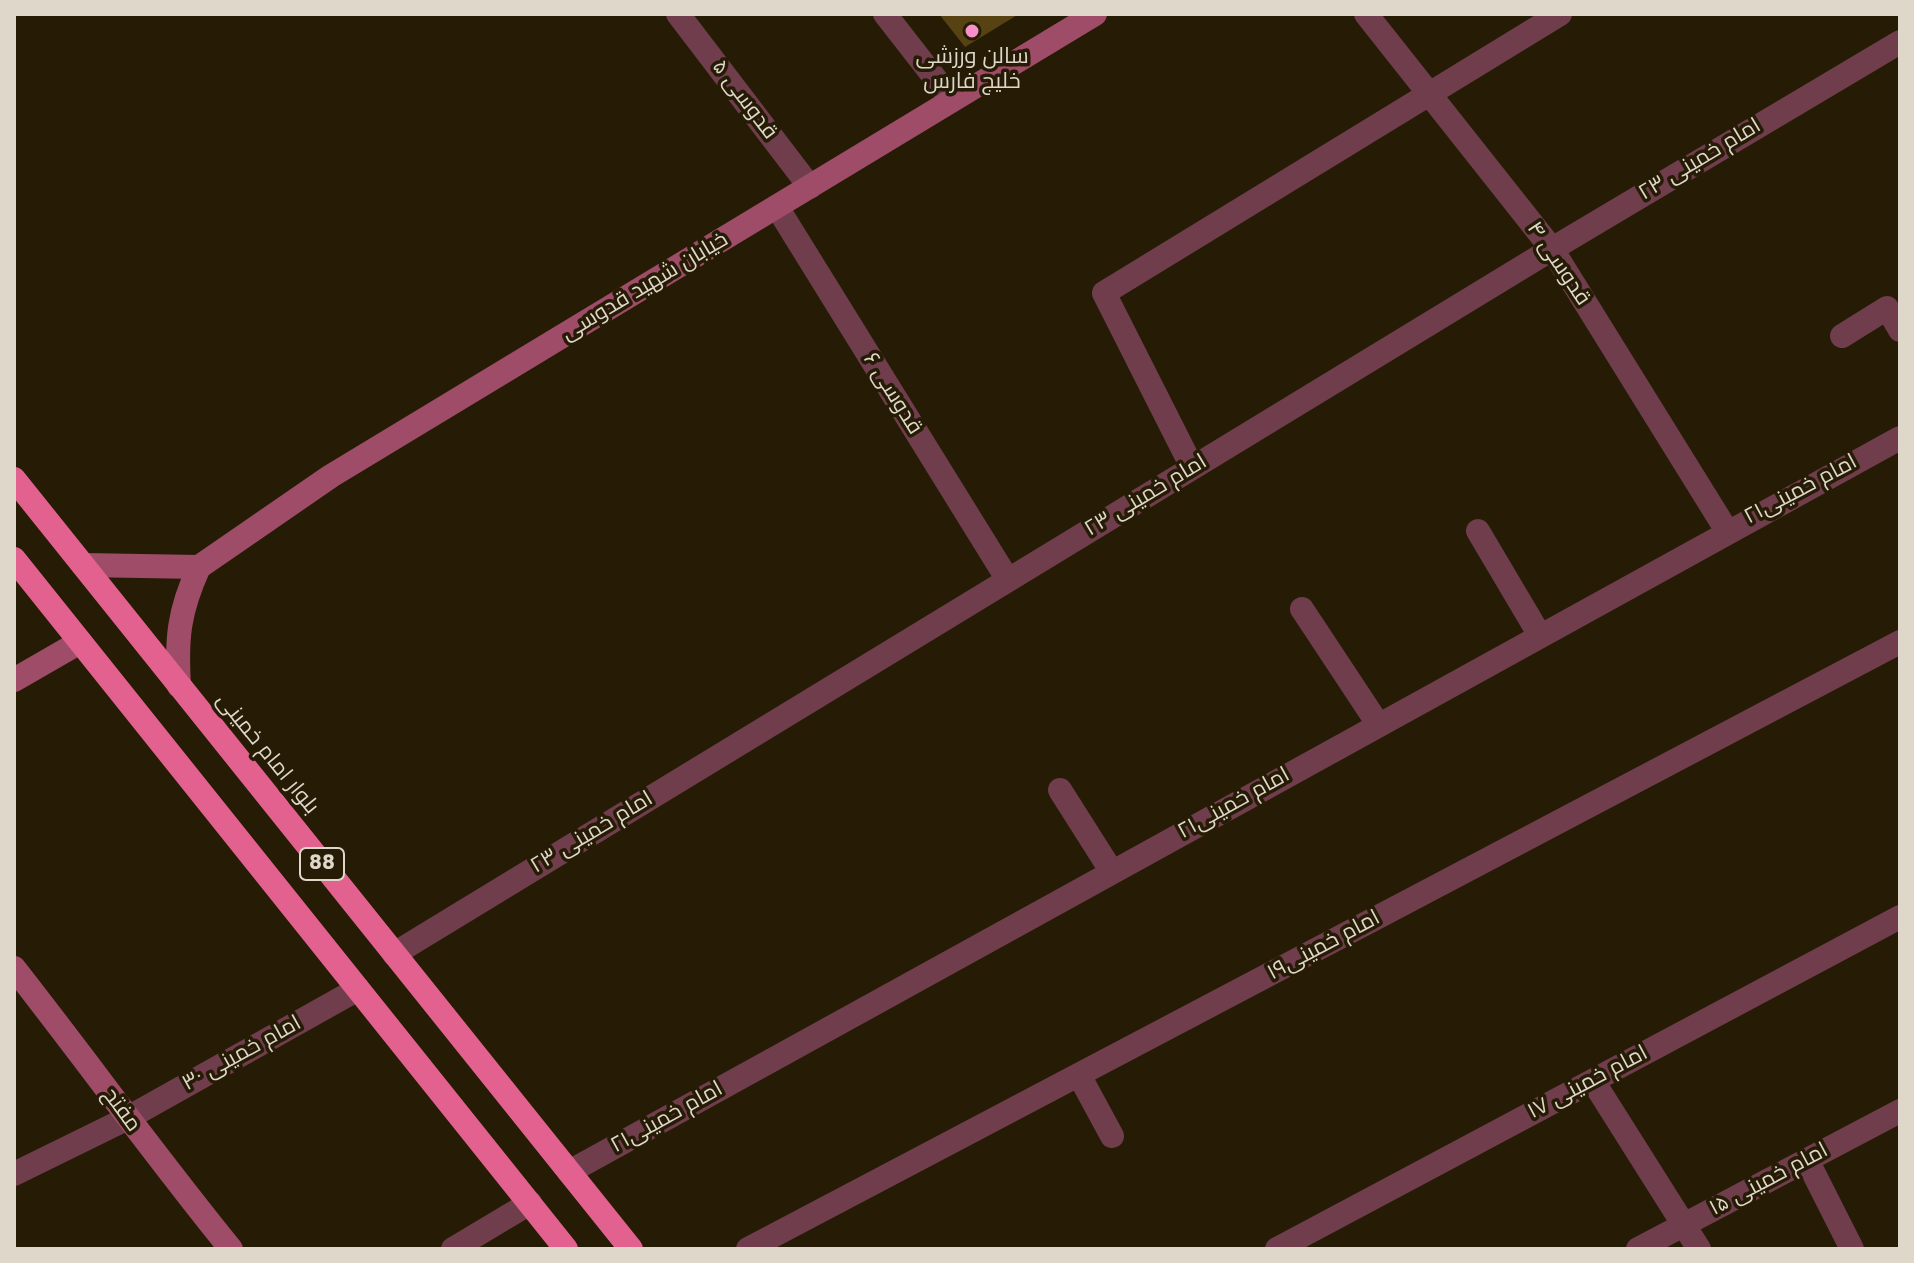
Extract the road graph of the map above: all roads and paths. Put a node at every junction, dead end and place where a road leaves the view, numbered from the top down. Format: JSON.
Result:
{"nodes":[{"id":1,"x":678,"y":14,"type":"edge"},
{"id":2,"x":885,"y":14,"type":"edge"},
{"id":3,"x":1095,"y":14,"type":"edge"},
{"id":4,"x":1366,"y":14,"type":"edge"},
{"id":5,"x":1560,"y":14,"type":"edge"},
{"id":6,"x":1900,"y":42,"type":"edge"},
{"id":7,"x":1430,"y":94,"type":"junction"},
{"id":8,"x":952,"y":100,"type":"junction"},
{"id":9,"x":810,"y":187,"type":"junction"},
{"id":10,"x":777,"y":207,"type":"junction"},
{"id":11,"x":1552,"y":249,"type":"junction"},
{"id":12,"x":1900,"y":330,"type":"edge"},
{"id":13,"x":1842,"y":336,"type":"dead end"},
{"id":14,"x":1900,"y":438,"type":"edge"},
{"id":15,"x":1192,"y":467,"type":"junction"},
{"id":16,"x":14,"y":479,"type":"edge"},
{"id":17,"x":1478,"y":531,"type":"dead end"},
{"id":18,"x":1727,"y":531,"type":"junction"},
{"id":19,"x":14,"y":559,"type":"edge"},
{"id":20,"x":83,"y":565,"type":"junction"},
{"id":21,"x":199,"y":567,"type":"junction"},
{"id":22,"x":1008,"y":580,"type":"junction"},
{"id":23,"x":1302,"y":609,"type":"dead end"},
{"id":24,"x":1539,"y":634,"type":"junction"},
{"id":25,"x":80,"y":642,"type":"junction"},
{"id":26,"x":1900,"y":642,"type":"edge"},
{"id":27,"x":14,"y":680,"type":"edge"},
{"id":28,"x":179,"y":686,"type":"junction"},
{"id":29,"x":1378,"y":724,"type":"junction"},
{"id":30,"x":1060,"y":790,"type":"dead end"},
{"id":31,"x":1112,"y":872,"type":"junction"},
{"id":32,"x":1900,"y":917,"type":"edge"},
{"id":33,"x":394,"y":954,"type":"junction"},
{"id":34,"x":14,"y":968,"type":"edge"},
{"id":35,"x":358,"y":989,"type":"junction"},
{"id":36,"x":1079,"y":1075,"type":"junction"},
{"id":37,"x":1593,"y":1081,"type":"junction"},
{"id":38,"x":1900,"y":1111,"type":"edge"},
{"id":39,"x":126,"y":1119,"type":"junction"},
{"id":40,"x":1112,"y":1136,"type":"dead end"},
{"id":41,"x":1807,"y":1160,"type":"junction"},
{"id":42,"x":569,"y":1172,"type":"junction"},
{"id":43,"x":14,"y":1174,"type":"edge"},
{"id":44,"x":530,"y":1203,"type":"junction"},
{"id":45,"x":1684,"y":1225,"type":"junction"},
{"id":46,"x":231,"y":1249,"type":"edge"},
{"id":47,"x":453,"y":1249,"type":"edge"},
{"id":48,"x":566,"y":1249,"type":"edge"},
{"id":49,"x":631,"y":1249,"type":"edge"},
{"id":50,"x":748,"y":1249,"type":"edge"},
{"id":51,"x":1277,"y":1249,"type":"edge"},
{"id":52,"x":1638,"y":1249,"type":"edge"},
{"id":53,"x":1699,"y":1249,"type":"edge"},
{"id":54,"x":1852,"y":1249,"type":"edge"}],
"edges":[{"from":1,"to":9,"type":"street","name":"قدوسی ۵"},
{"from":2,"to":8,"type":"street"},
{"from":3,"to":8,"type":"main road","name":"خیابان شهید قدوسی"},
{"from":4,"to":7,"type":"street","name":"قدوسی ۴"},
{"from":5,"to":7,"type":"street"},
{"from":6,"to":11,"type":"street","name":"امام خمینی ۲۳"},
{"from":7,"to":11,"type":"street","name":"قدوسی ۴"},
{"from":7,"to":15,"type":"street"},
{"from":8,"to":9,"type":"main road","name":"خیابان شهید قدوسی"},
{"from":9,"to":10,"type":"main road","name":"خیابان شهید قدوسی"},
{"from":10,"to":21,"type":"main road","name":"خیابان شهید قدوسی"},
{"from":10,"to":22,"type":"street","name":"قدوسی ۶"},
{"from":11,"to":15,"type":"street","name":"امام خمینی ۲۳"},
{"from":11,"to":18,"type":"street","name":"قدوسی ۴"},
{"from":12,"to":13,"type":"street"},
{"from":14,"to":18,"type":"street","name":"امام خمینی۲۱"},
{"from":15,"to":22,"type":"street","name":"امام خمینی ۲۳"},
{"from":16,"to":20,"type":"highway","name":"بلوار امام خمینی","number":"88"},
{"from":17,"to":24,"type":"street"},
{"from":18,"to":24,"type":"street","name":"امام خمینی۲۱"},
{"from":19,"to":25,"type":"highway","number":"88"},
{"from":20,"to":21,"type":"main road"},
{"from":20,"to":28,"type":"highway","name":"بلوار امام خمینی","number":"88"},
{"from":21,"to":28,"type":"main road"},
{"from":22,"to":33,"type":"street","name":"امام خمینی ۲۳"},
{"from":23,"to":29,"type":"street"},
{"from":24,"to":29,"type":"street","name":"امام خمینی۲۱"},
{"from":25,"to":27,"type":"main road"},
{"from":25,"to":35,"type":"highway","number":"88"},
{"from":26,"to":36,"type":"street","name":"امام خمینی۱۹"},
{"from":28,"to":33,"type":"highway","name":"بلوار امام خمینی","number":"88"},
{"from":29,"to":31,"type":"street","name":"امام خمینی۲۱"},
{"from":30,"to":31,"type":"street"},
{"from":31,"to":42,"type":"street","name":"امام خمینی۲۱"},
{"from":32,"to":37,"type":"street","name":"امام خمینی ۱۷"},
{"from":33,"to":42,"type":"highway","name":"بلوار امام خمینی","number":"88"},
{"from":34,"to":39,"type":"main road","name":"مفتح"},
{"from":35,"to":39,"type":"street","name":"امام خمینی ۳۰"},
{"from":35,"to":44,"type":"highway","number":"88"},
{"from":36,"to":40,"type":"street"},
{"from":36,"to":50,"type":"street","name":"امام خمینی۱۹"},
{"from":37,"to":45,"type":"street"},
{"from":37,"to":51,"type":"street","name":"امام خمینی ۱۷"},
{"from":38,"to":41,"type":"street","name":"امام خمینی ۱۵"},
{"from":39,"to":43,"type":"street","name":"امام خمینی ۳۰"},
{"from":39,"to":46,"type":"main road","name":"مفتح"},
{"from":41,"to":45,"type":"street","name":"امام خمینی ۱۵"},
{"from":41,"to":54,"type":"street"},
{"from":42,"to":49,"type":"highway","name":"بلوار امام خمینی","number":"88"},
{"from":44,"to":47,"type":"street"},
{"from":44,"to":48,"type":"highway","number":"88"},
{"from":45,"to":52,"type":"street","name":"امام خمینی ۱۵"},
{"from":45,"to":53,"type":"street"}]}
